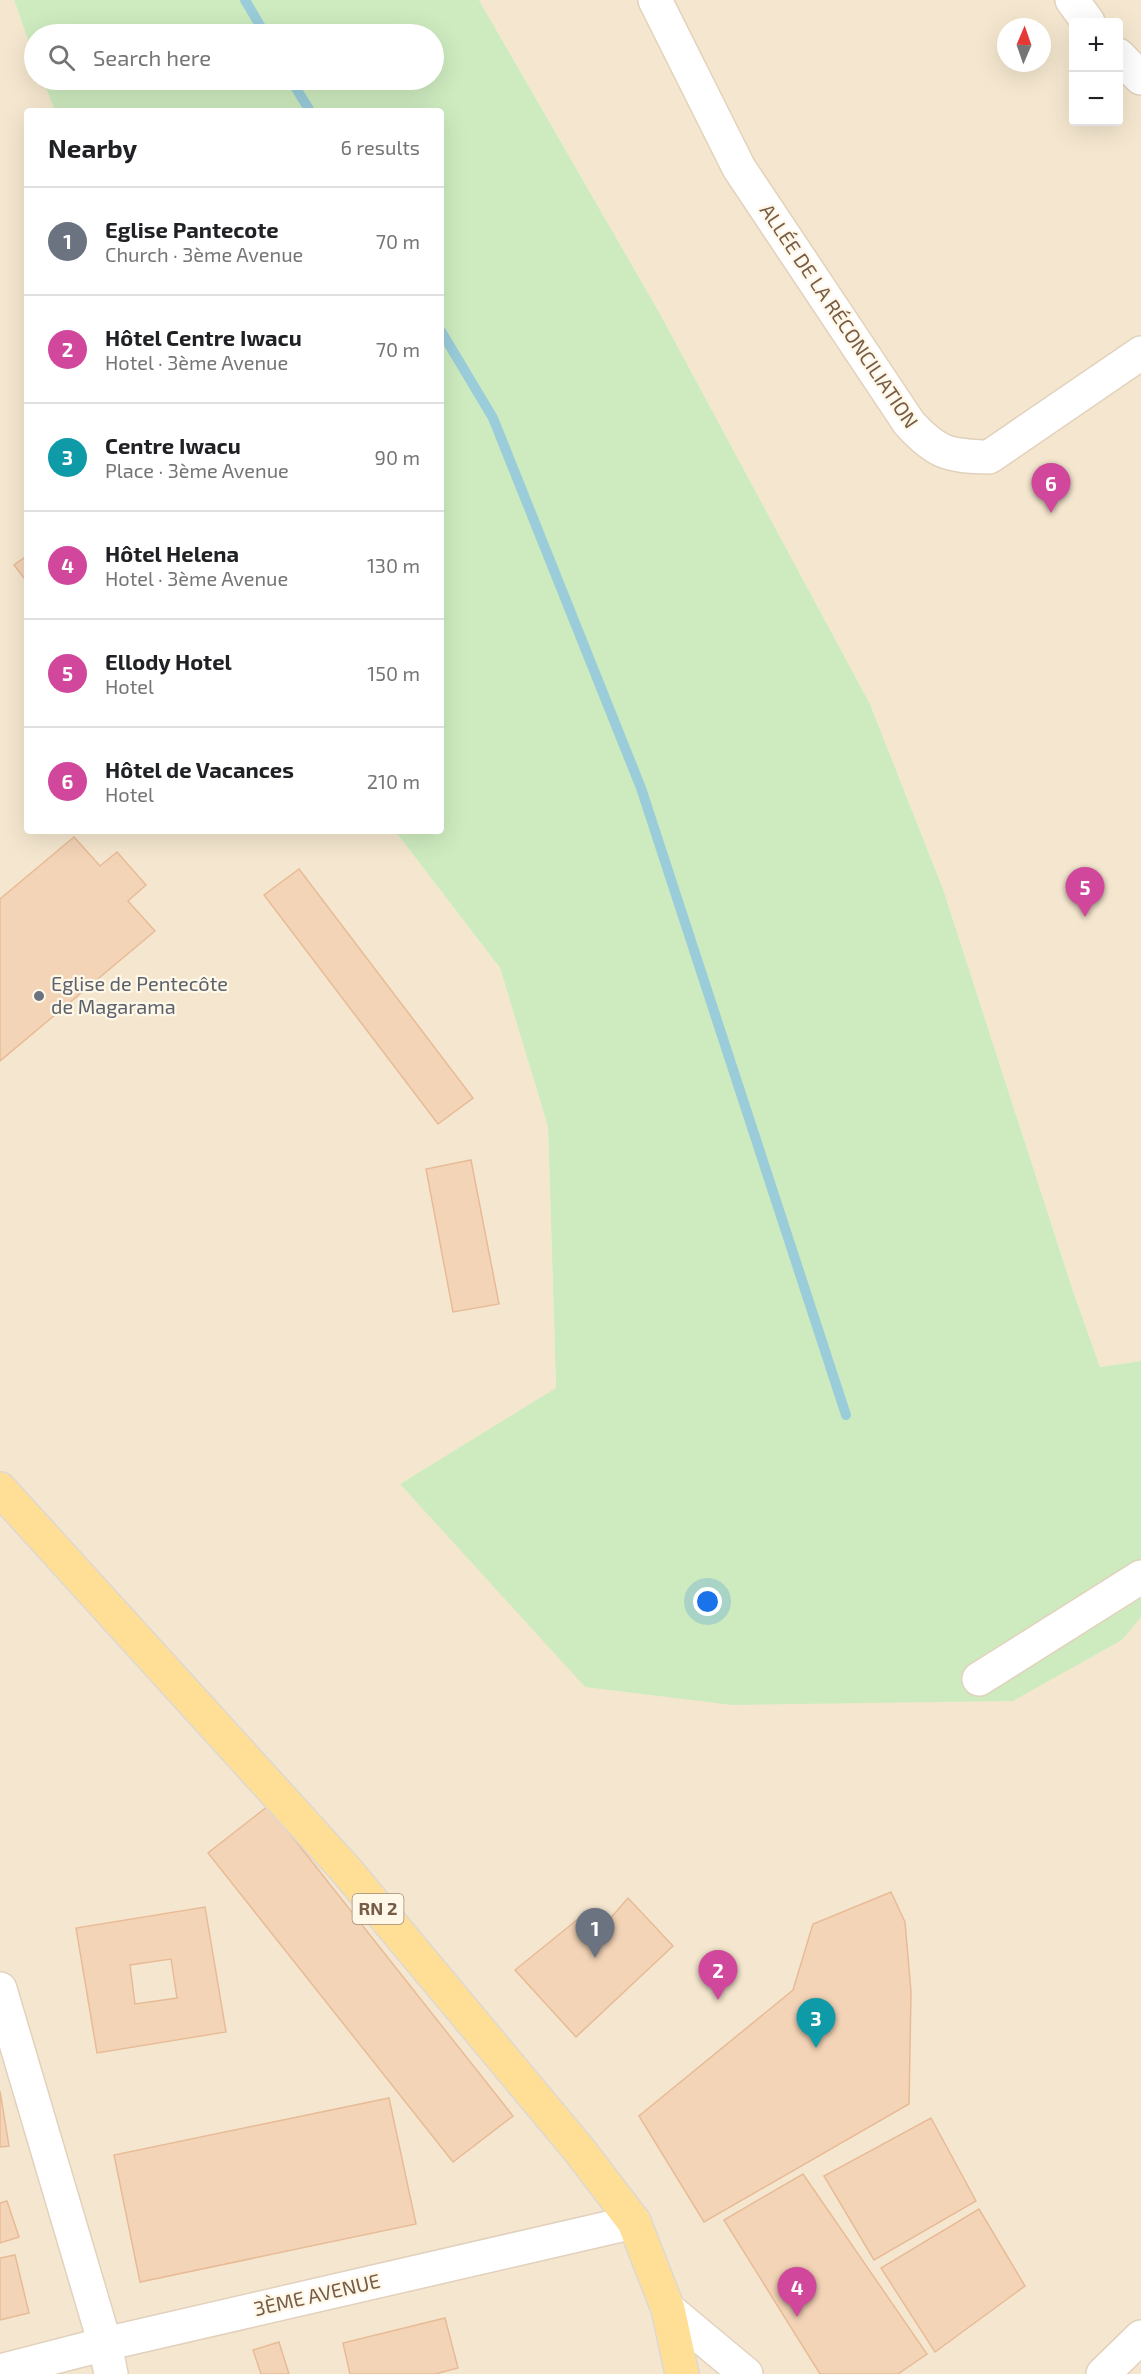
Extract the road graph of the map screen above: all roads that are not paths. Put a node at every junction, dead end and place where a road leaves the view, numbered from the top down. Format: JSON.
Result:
{"nodes":[{"id":1,"x":655,"y":0,"type":"edge"},
{"id":2,"x":1072,"y":0,"type":"edge"},
{"id":3,"x":1085,"y":18,"type":"edge"},
{"id":4,"x":1123,"y":59,"type":"edge"},
{"id":5,"x":1141,"y":78,"type":"edge"},
{"id":6,"x":1141,"y":353,"type":"edge"},
{"id":7,"x":0,"y":1489,"type":"edge"},
{"id":8,"x":1141,"y":1577,"type":"edge"},
{"id":9,"x":979,"y":1679,"type":"dead end"},
{"id":10,"x":0,"y":1989,"type":"edge"},
{"id":11,"x":634,"y":2222,"type":"junction"},
{"id":12,"x":668,"y":2309,"type":"junction"},
{"id":13,"x":1141,"y":2337,"type":"edge"},
{"id":14,"x":108,"y":2359,"type":"edge"},
{"id":15,"x":0,"y":2371,"type":"edge"},
{"id":16,"x":682,"y":2374,"type":"edge"},
{"id":17,"x":746,"y":2374,"type":"edge"},
{"id":18,"x":1103,"y":2374,"type":"edge"}],
"edges":[{"from":1,"to":6,"type":"street","name":"ALLÉE DE LA RÉCONCILIATION"},
{"from":2,"to":3,"type":"street"},
{"from":4,"to":5,"type":"street"},
{"from":7,"to":11,"type":"main road","number":"RN 2"},
{"from":8,"to":9,"type":"street"},
{"from":10,"to":14,"type":"street"},
{"from":11,"to":12,"type":"main road","number":"RN 2"},
{"from":11,"to":14,"type":"street","name":"3ÈME AVENUE"},
{"from":12,"to":16,"type":"main road","number":"RN 2"},
{"from":12,"to":17,"type":"street"},
{"from":13,"to":18,"type":"street"},
{"from":14,"to":15,"type":"street","name":"3ÈME AVENUE"}]}
